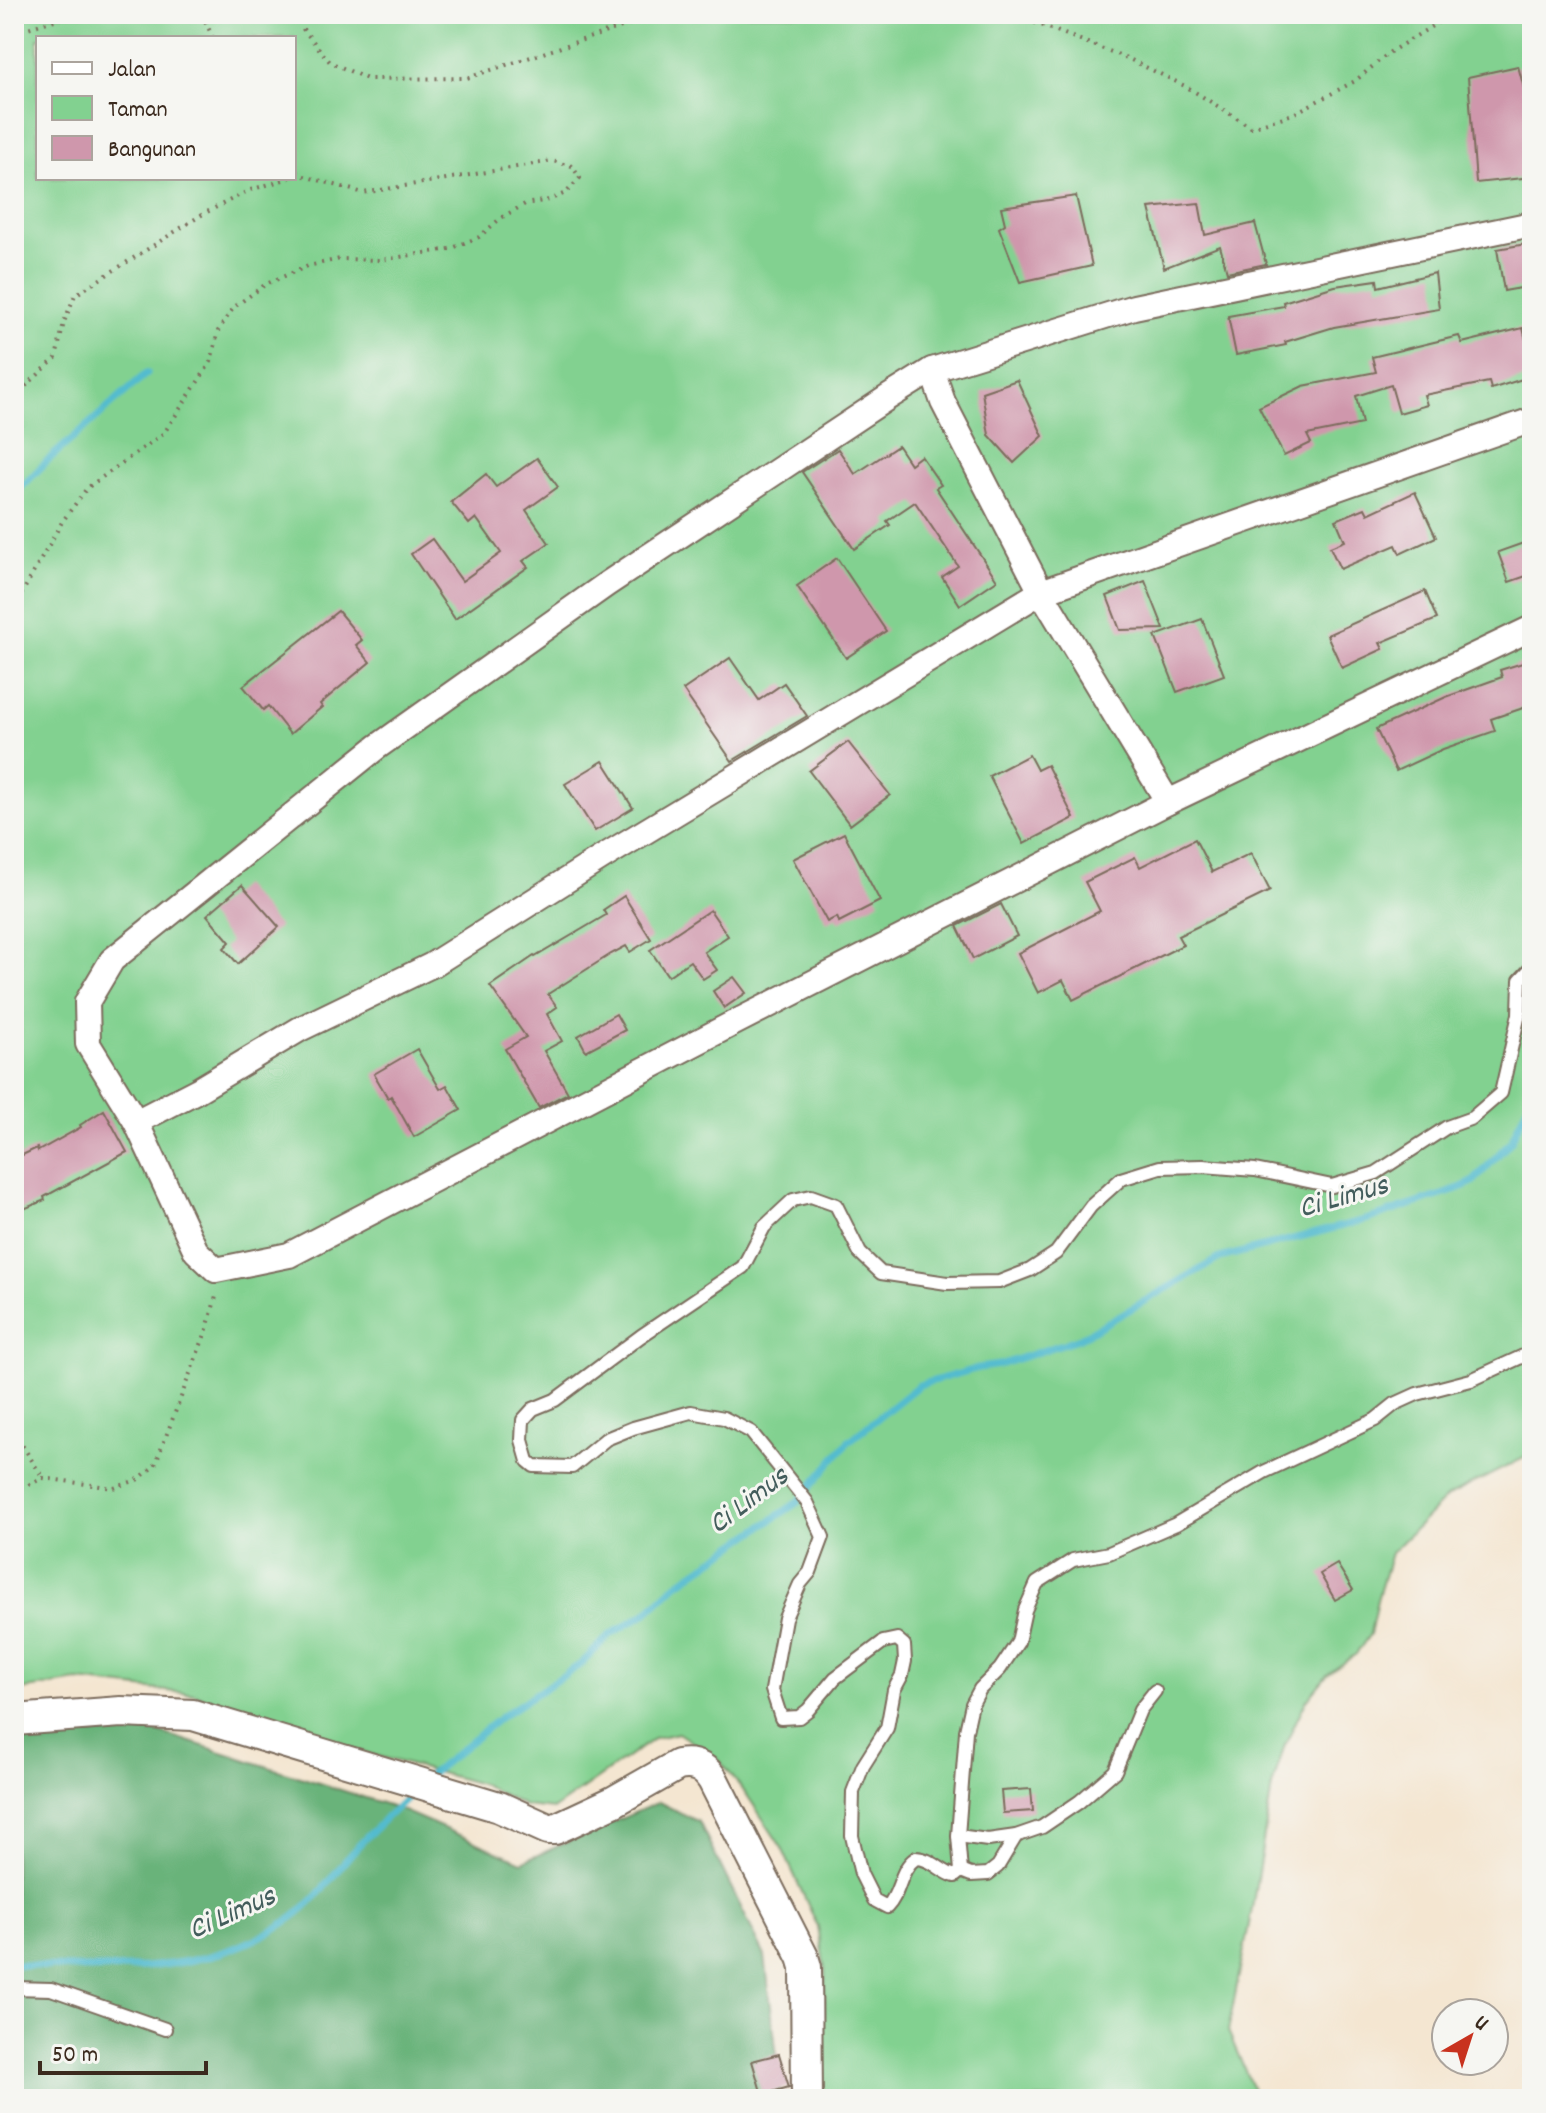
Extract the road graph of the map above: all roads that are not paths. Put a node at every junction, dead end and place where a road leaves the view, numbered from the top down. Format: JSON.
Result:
{"nodes":[{"id":1,"x":1532,"y":224,"type":"edge"},
{"id":2,"x":932,"y":370,"type":"junction"},
{"id":3,"x":1532,"y":420,"type":"edge"},
{"id":4,"x":1041,"y":592,"type":"junction"},
{"id":5,"x":1532,"y":628,"type":"edge"},
{"id":6,"x":1168,"y":802,"type":"junction"},
{"id":7,"x":1532,"y":967,"type":"edge"},
{"id":8,"x":136,"y":1122,"type":"junction"},
{"id":9,"x":1532,"y":1352,"type":"edge"},
{"id":10,"x":1155,"y":1691,"type":"dead end"},
{"id":11,"x":14,"y":1720,"type":"edge"},
{"id":12,"x":958,"y":1836,"type":"junction"},
{"id":13,"x":1016,"y":1836,"type":"junction"},
{"id":14,"x":961,"y":1871,"type":"junction"},
{"id":15,"x":14,"y":1988,"type":"edge"},
{"id":16,"x":165,"y":2029,"type":"dead end"},
{"id":17,"x":807,"y":2099,"type":"edge"}],
"edges":[{"from":1,"to":2,"type":"street"},
{"from":2,"to":4,"type":"street"},
{"from":2,"to":8,"type":"street"},
{"from":3,"to":4,"type":"street"},
{"from":4,"to":6,"type":"street"},
{"from":4,"to":8,"type":"street"},
{"from":5,"to":6,"type":"street"},
{"from":6,"to":8,"type":"street"},
{"from":7,"to":14,"type":"lane"},
{"from":9,"to":12,"type":"lane"},
{"from":10,"to":13,"type":"lane"},
{"from":11,"to":17,"type":"street"},
{"from":12,"to":13,"type":"lane"},
{"from":12,"to":14,"type":"lane"},
{"from":13,"to":14,"type":"lane"},
{"from":15,"to":16,"type":"lane"}]}
